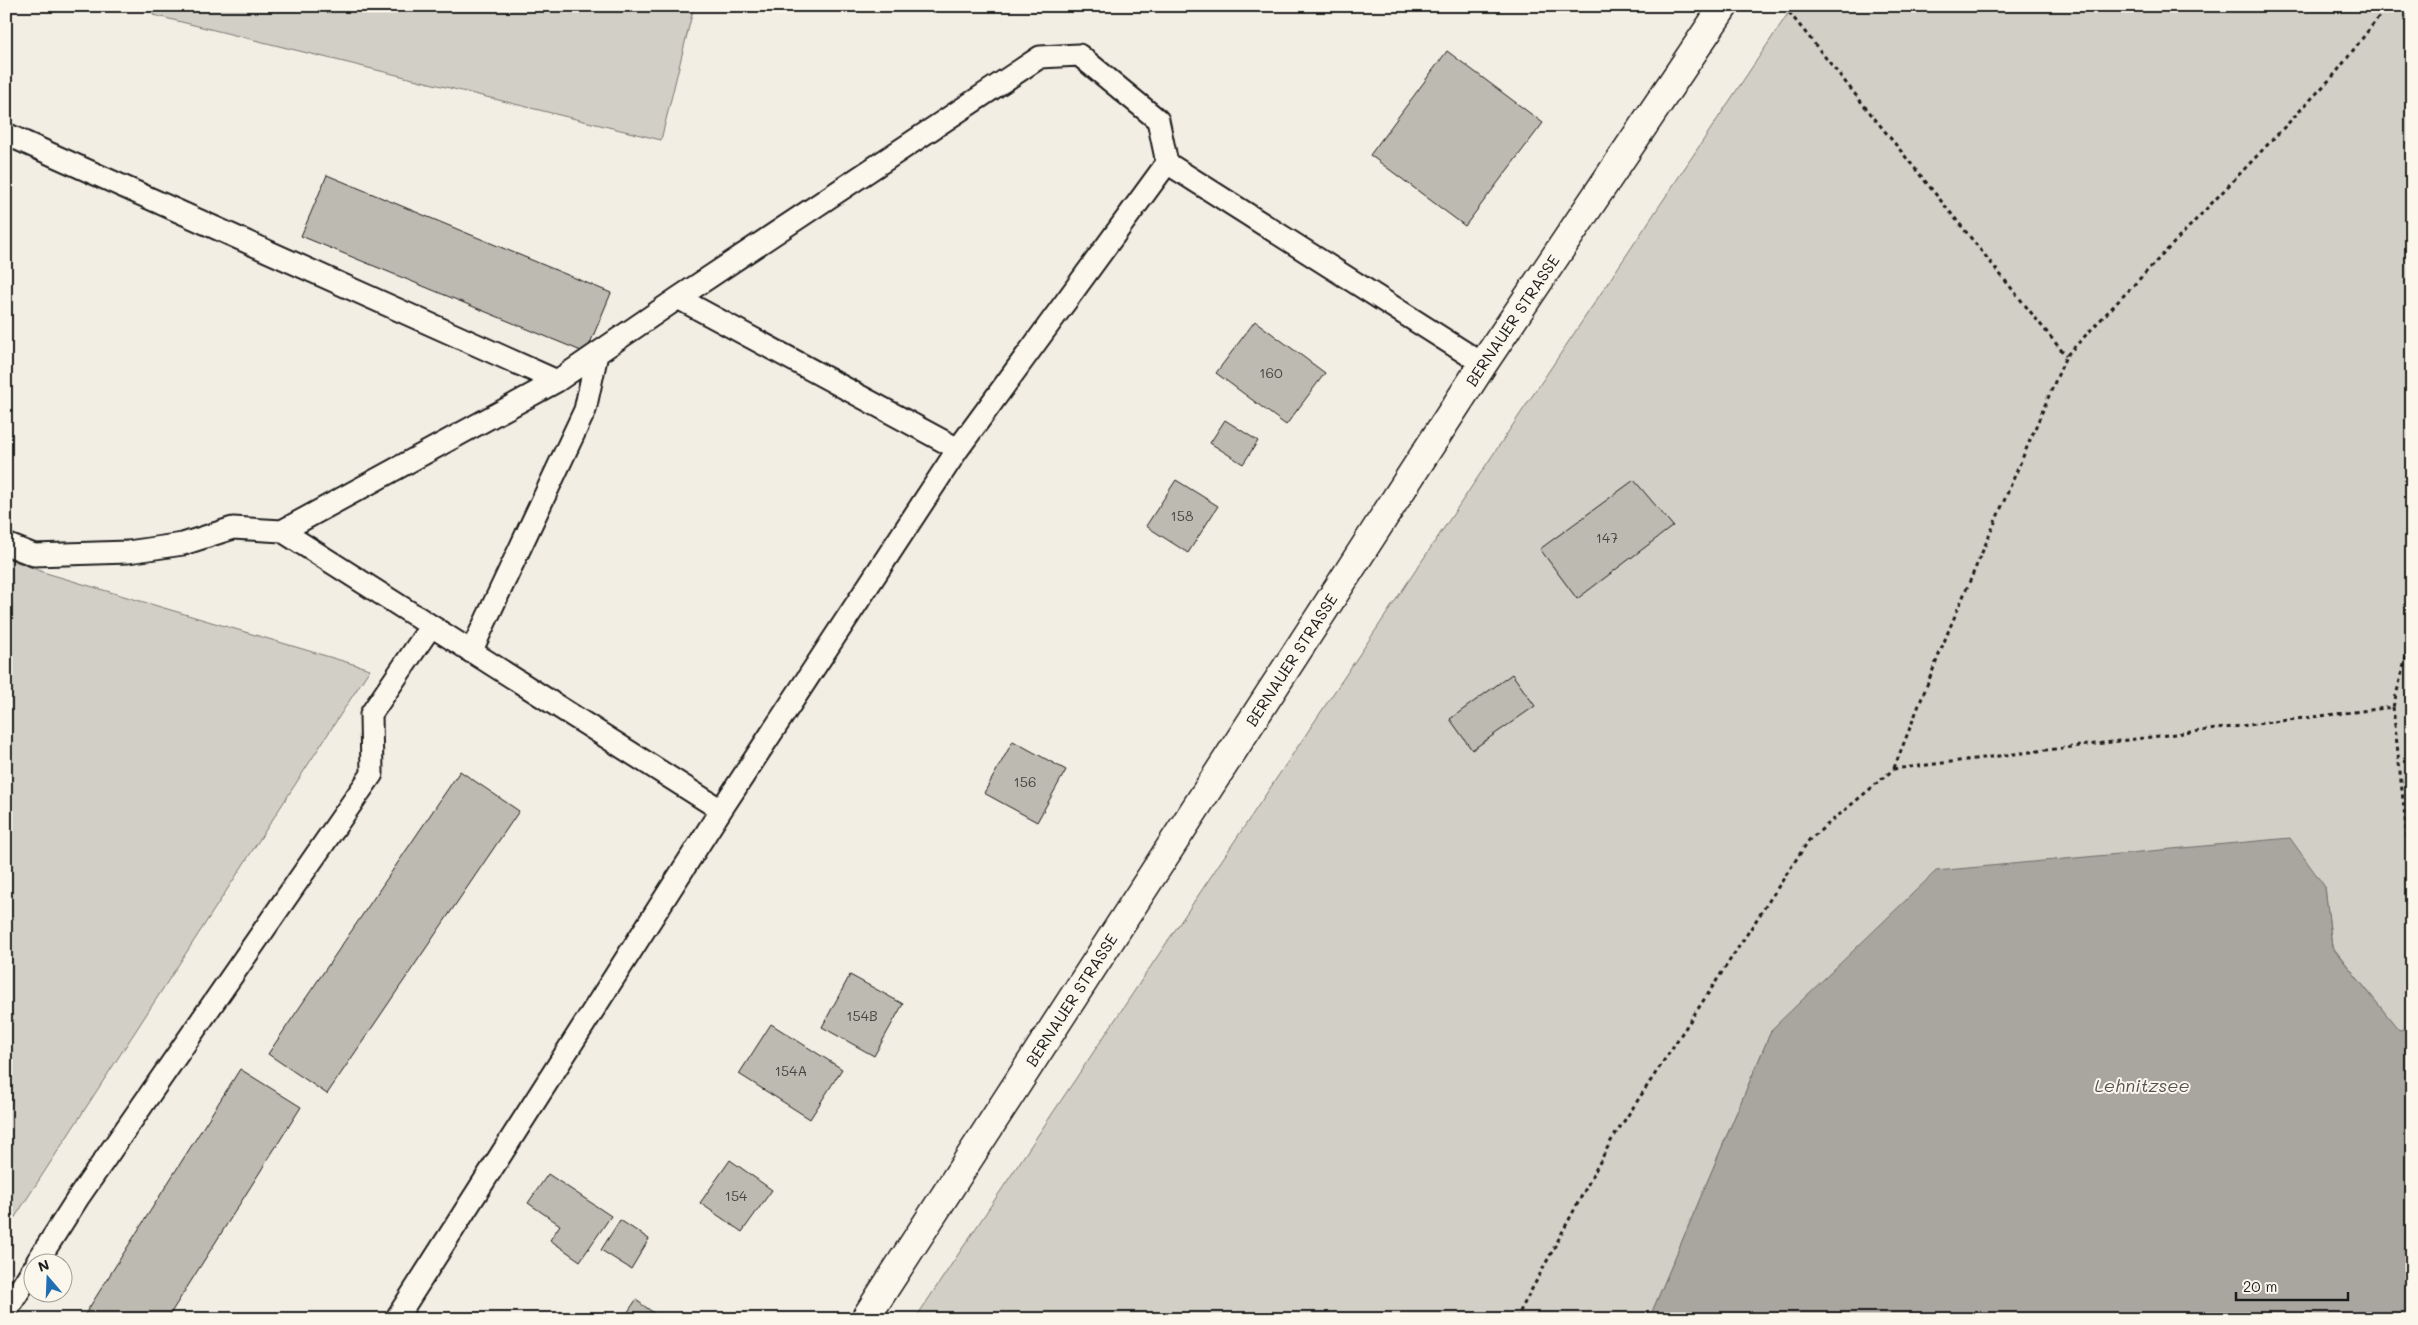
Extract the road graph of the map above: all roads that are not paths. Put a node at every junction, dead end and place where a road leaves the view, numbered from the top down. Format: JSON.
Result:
{"nodes":[{"id":1,"x":1724,"y":6,"type":"edge"},
{"id":2,"x":6,"y":134,"type":"edge"},
{"id":3,"x":1167,"y":163,"type":"junction"},
{"id":4,"x":678,"y":298,"type":"junction"},
{"id":5,"x":597,"y":354,"type":"junction"},
{"id":6,"x":1484,"y":364,"type":"junction"},
{"id":7,"x":557,"y":382,"type":"junction"},
{"id":8,"x":958,"y":448,"type":"junction"},
{"id":9,"x":282,"y":531,"type":"junction"},
{"id":10,"x":6,"y":544,"type":"edge"},
{"id":11,"x":431,"y":626,"type":"junction"},
{"id":12,"x":471,"y":652,"type":"junction"},
{"id":13,"x":722,"y":810,"type":"junction"},
{"id":14,"x":43,"y":1252,"type":"edge"},
{"id":15,"x":22,"y":1286,"type":"edge"},
{"id":16,"x":6,"y":1312,"type":"edge"},
{"id":17,"x":396,"y":1319,"type":"edge"},
{"id":18,"x":864,"y":1319,"type":"edge"}],
"edges":[{"from":1,"to":6,"type":"main road","name":"BERNAUER STRASSE"},
{"from":2,"to":7,"type":"lane"},
{"from":3,"to":4,"type":"lane"},
{"from":3,"to":6,"type":"lane"},
{"from":3,"to":8,"type":"lane"},
{"from":4,"to":5,"type":"lane"},
{"from":4,"to":8,"type":"lane"},
{"from":5,"to":7,"type":"lane"},
{"from":5,"to":12,"type":"lane"},
{"from":6,"to":18,"type":"main road","name":"BERNAUER STRASSE"},
{"from":7,"to":9,"type":"lane"},
{"from":8,"to":13,"type":"lane"},
{"from":9,"to":10,"type":"lane"},
{"from":9,"to":11,"type":"lane"},
{"from":11,"to":12,"type":"lane"},
{"from":11,"to":14,"type":"lane"},
{"from":12,"to":13,"type":"lane"},
{"from":13,"to":17,"type":"lane"},
{"from":15,"to":16,"type":"lane"}]}
